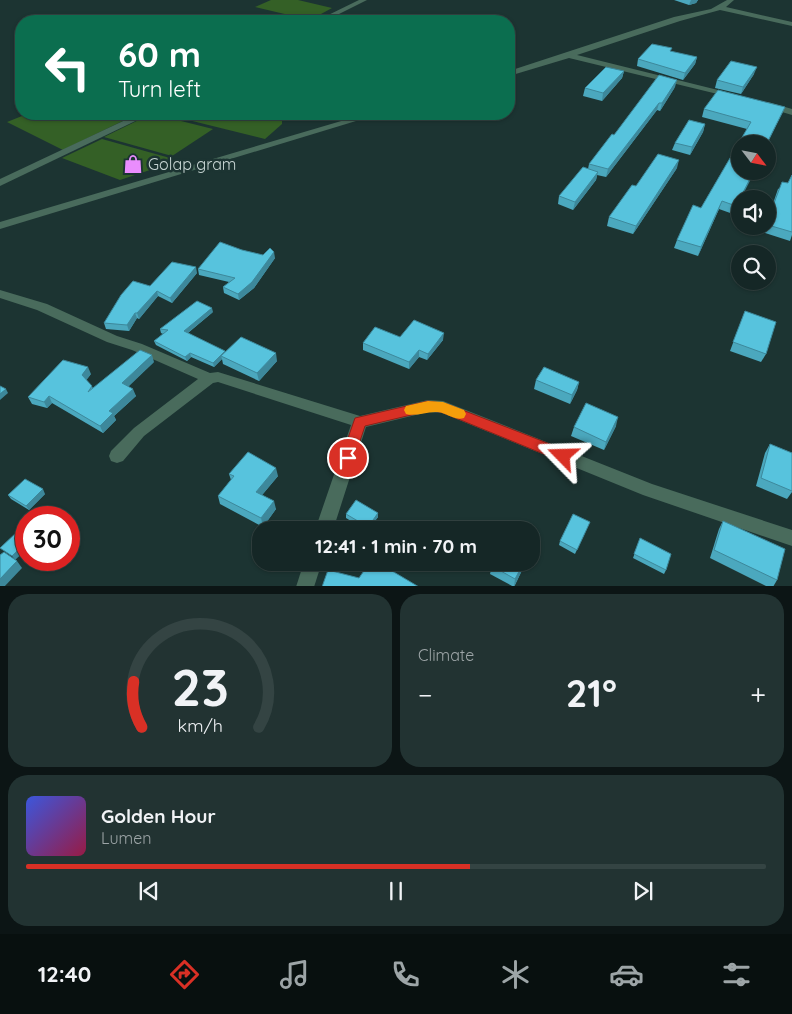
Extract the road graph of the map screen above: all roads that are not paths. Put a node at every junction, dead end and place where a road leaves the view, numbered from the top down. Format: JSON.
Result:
{"nodes":[{"id":1,"x":364,"y":0,"type":"edge"},
{"id":2,"x":731,"y":0,"type":"edge"},
{"id":3,"x":720,"y":8,"type":"junction"},
{"id":4,"x":333,"y":15,"type":"edge"},
{"id":5,"x":792,"y":24,"type":"edge"},
{"id":6,"x":571,"y":56,"type":"junction"},
{"id":7,"x":515,"y":72,"type":"edge"},
{"id":8,"x":744,"y":100,"type":"edge"},
{"id":9,"x":763,"y":104,"type":"edge"},
{"id":10,"x":792,"y":112,"type":"edge"},
{"id":11,"x":132,"y":120,"type":"edge"},
{"id":12,"x":354,"y":120,"type":"edge"},
{"id":13,"x":0,"y":183,"type":"edge"},
{"id":14,"x":0,"y":226,"type":"edge"},
{"id":15,"x":0,"y":294,"type":"edge"},
{"id":16,"x":208,"y":378,"type":"junction"},
{"id":17,"x":360,"y":422,"type":"junction"},
{"id":18,"x":117,"y":456,"type":"dead end"},
{"id":19,"x":327,"y":521,"type":"edge"},
{"id":20,"x":792,"y":538,"type":"edge"},
{"id":21,"x":310,"y":571,"type":"edge"},
{"id":22,"x":305,"y":586,"type":"edge"}],
"edges":[{"from":1,"to":4,"type":"street"},
{"from":2,"to":3,"type":"street"},
{"from":3,"to":5,"type":"street"},
{"from":3,"to":6,"type":"street"},
{"from":6,"to":7,"type":"street"},
{"from":6,"to":8,"type":"street"},
{"from":9,"to":10,"type":"street"},
{"from":11,"to":13,"type":"street"},
{"from":12,"to":14,"type":"street"},
{"from":15,"to":16,"type":"street"},
{"from":16,"to":17,"type":"street"},
{"from":16,"to":18,"type":"street"},
{"from":17,"to":19,"type":"street"},
{"from":17,"to":20,"type":"street"},
{"from":21,"to":22,"type":"street"}]}
